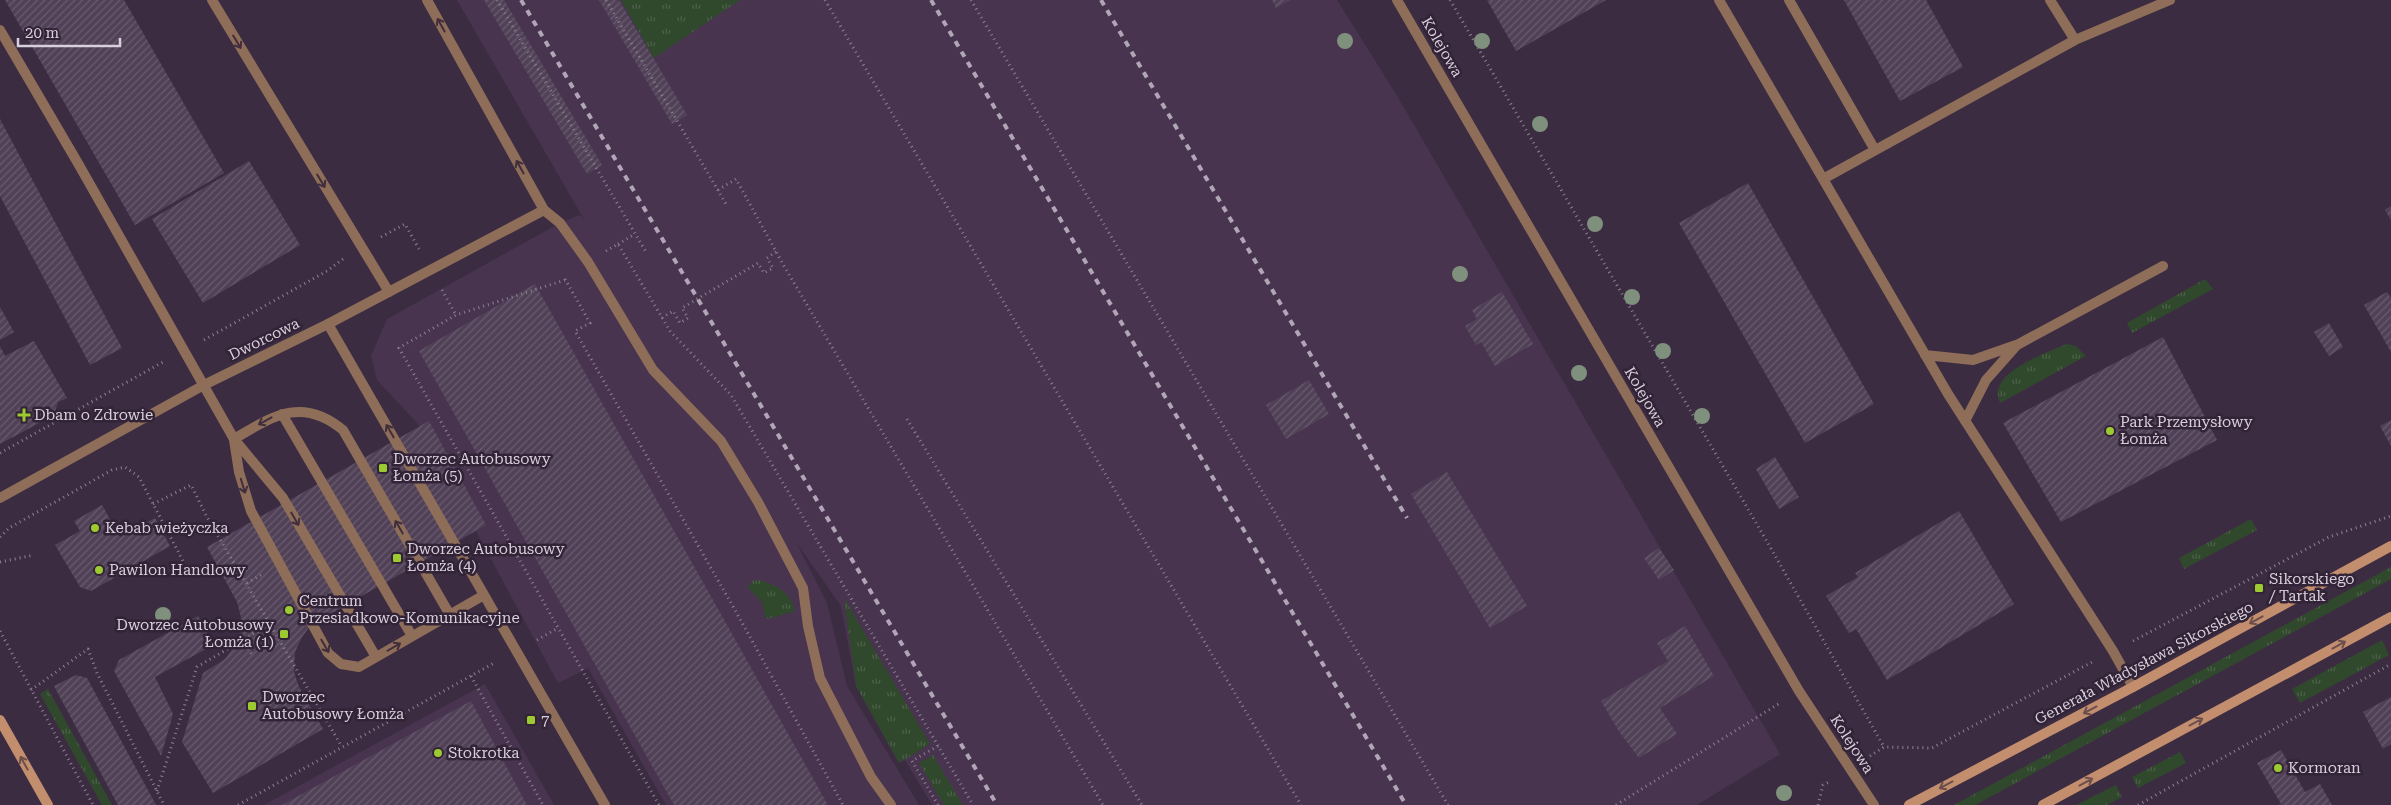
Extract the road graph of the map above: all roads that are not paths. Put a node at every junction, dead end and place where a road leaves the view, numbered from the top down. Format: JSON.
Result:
{"nodes":[{"id":1,"x":212,"y":0,"type":"edge"},
{"id":2,"x":427,"y":0,"type":"edge"},
{"id":3,"x":1397,"y":0,"type":"edge"},
{"id":4,"x":1719,"y":0,"type":"edge"},
{"id":5,"x":1788,"y":0,"type":"edge"},
{"id":6,"x":2050,"y":0,"type":"edge"},
{"id":7,"x":2170,"y":0,"type":"edge"},
{"id":8,"x":0,"y":30,"type":"edge"},
{"id":9,"x":2075,"y":40,"type":"junction"},
{"id":10,"x":1875,"y":150,"type":"junction"},
{"id":11,"x":1823,"y":179,"type":"junction"},
{"id":12,"x":544,"y":210,"type":"junction"},
{"id":13,"x":2163,"y":266,"type":"dead end"},
{"id":14,"x":389,"y":292,"type":"junction"},
{"id":15,"x":328,"y":324,"type":"junction"},
{"id":16,"x":2017,"y":345,"type":"junction"},
{"id":17,"x":1925,"y":355,"type":"junction"},
{"id":18,"x":204,"y":385,"type":"junction"},
{"id":19,"x":282,"y":414,"type":"junction"},
{"id":20,"x":1965,"y":420,"type":"junction"},
{"id":21,"x":234,"y":439,"type":"junction"},
{"id":22,"x":0,"y":498,"type":"edge"},
{"id":23,"x":2391,"y":546,"type":"edge"},
{"id":24,"x":484,"y":595,"type":"junction"},
{"id":25,"x":450,"y":615,"type":"junction"},
{"id":26,"x":2391,"y":617,"type":"edge"},
{"id":27,"x":412,"y":636,"type":"junction"},
{"id":28,"x":376,"y":657,"type":"junction"},
{"id":29,"x":2133,"y":687,"type":"junction"},
{"id":30,"x":0,"y":720,"type":"edge"},
{"id":31,"x":48,"y":805,"type":"edge"},
{"id":32,"x":605,"y":805,"type":"edge"},
{"id":33,"x":891,"y":805,"type":"edge"},
{"id":34,"x":1874,"y":805,"type":"edge"},
{"id":35,"x":1910,"y":805,"type":"edge"},
{"id":36,"x":2043,"y":805,"type":"edge"}],
"edges":[{"from":1,"to":14,"type":"street","one_way":true},
{"from":12,"to":2,"type":"street","one_way":true},
{"from":3,"to":34,"type":"street","name":"Kolejowa"},
{"from":4,"to":11,"type":"street"},
{"from":5,"to":10,"type":"street"},
{"from":6,"to":9,"type":"street"},
{"from":7,"to":9,"type":"street"},
{"from":8,"to":18,"type":"street"},
{"from":9,"to":10,"type":"street"},
{"from":10,"to":11,"type":"street"},
{"from":11,"to":17,"type":"street"},
{"from":12,"to":14,"type":"street","name":"Dworcowa"},
{"from":12,"to":33,"type":"street"},
{"from":13,"to":16,"type":"street"},
{"from":14,"to":15,"type":"street","name":"Dworcowa"},
{"from":15,"to":18,"type":"street","name":"Dworcowa"},
{"from":24,"to":15,"type":"street","one_way":true},
{"from":16,"to":17,"type":"street"},
{"from":16,"to":20,"type":"street"},
{"from":17,"to":20,"type":"street"},
{"from":18,"to":21,"type":"street"},
{"from":18,"to":22,"type":"street","name":"Dworcowa"},
{"from":19,"to":21,"type":"street","one_way":true},
{"from":25,"to":19,"type":"street","one_way":true},
{"from":19,"to":27,"type":"street"},
{"from":20,"to":29,"type":"street"},
{"from":21,"to":28,"type":"street","one_way":true},
{"from":21,"to":28,"type":"street","one_way":true},
{"from":23,"to":29,"type":"main road","name":"Generała Władysława Sikorskiego","one_way":true},
{"from":24,"to":25,"type":"street"},
{"from":24,"to":32,"type":"street"},
{"from":25,"to":27,"type":"street"},
{"from":36,"to":26,"type":"main road","one_way":true},
{"from":28,"to":27,"type":"street","one_way":true},
{"from":29,"to":35,"type":"main road","name":"Generała Władysława Sikorskiego","one_way":true},
{"from":31,"to":30,"type":"main road","one_way":true}]}
